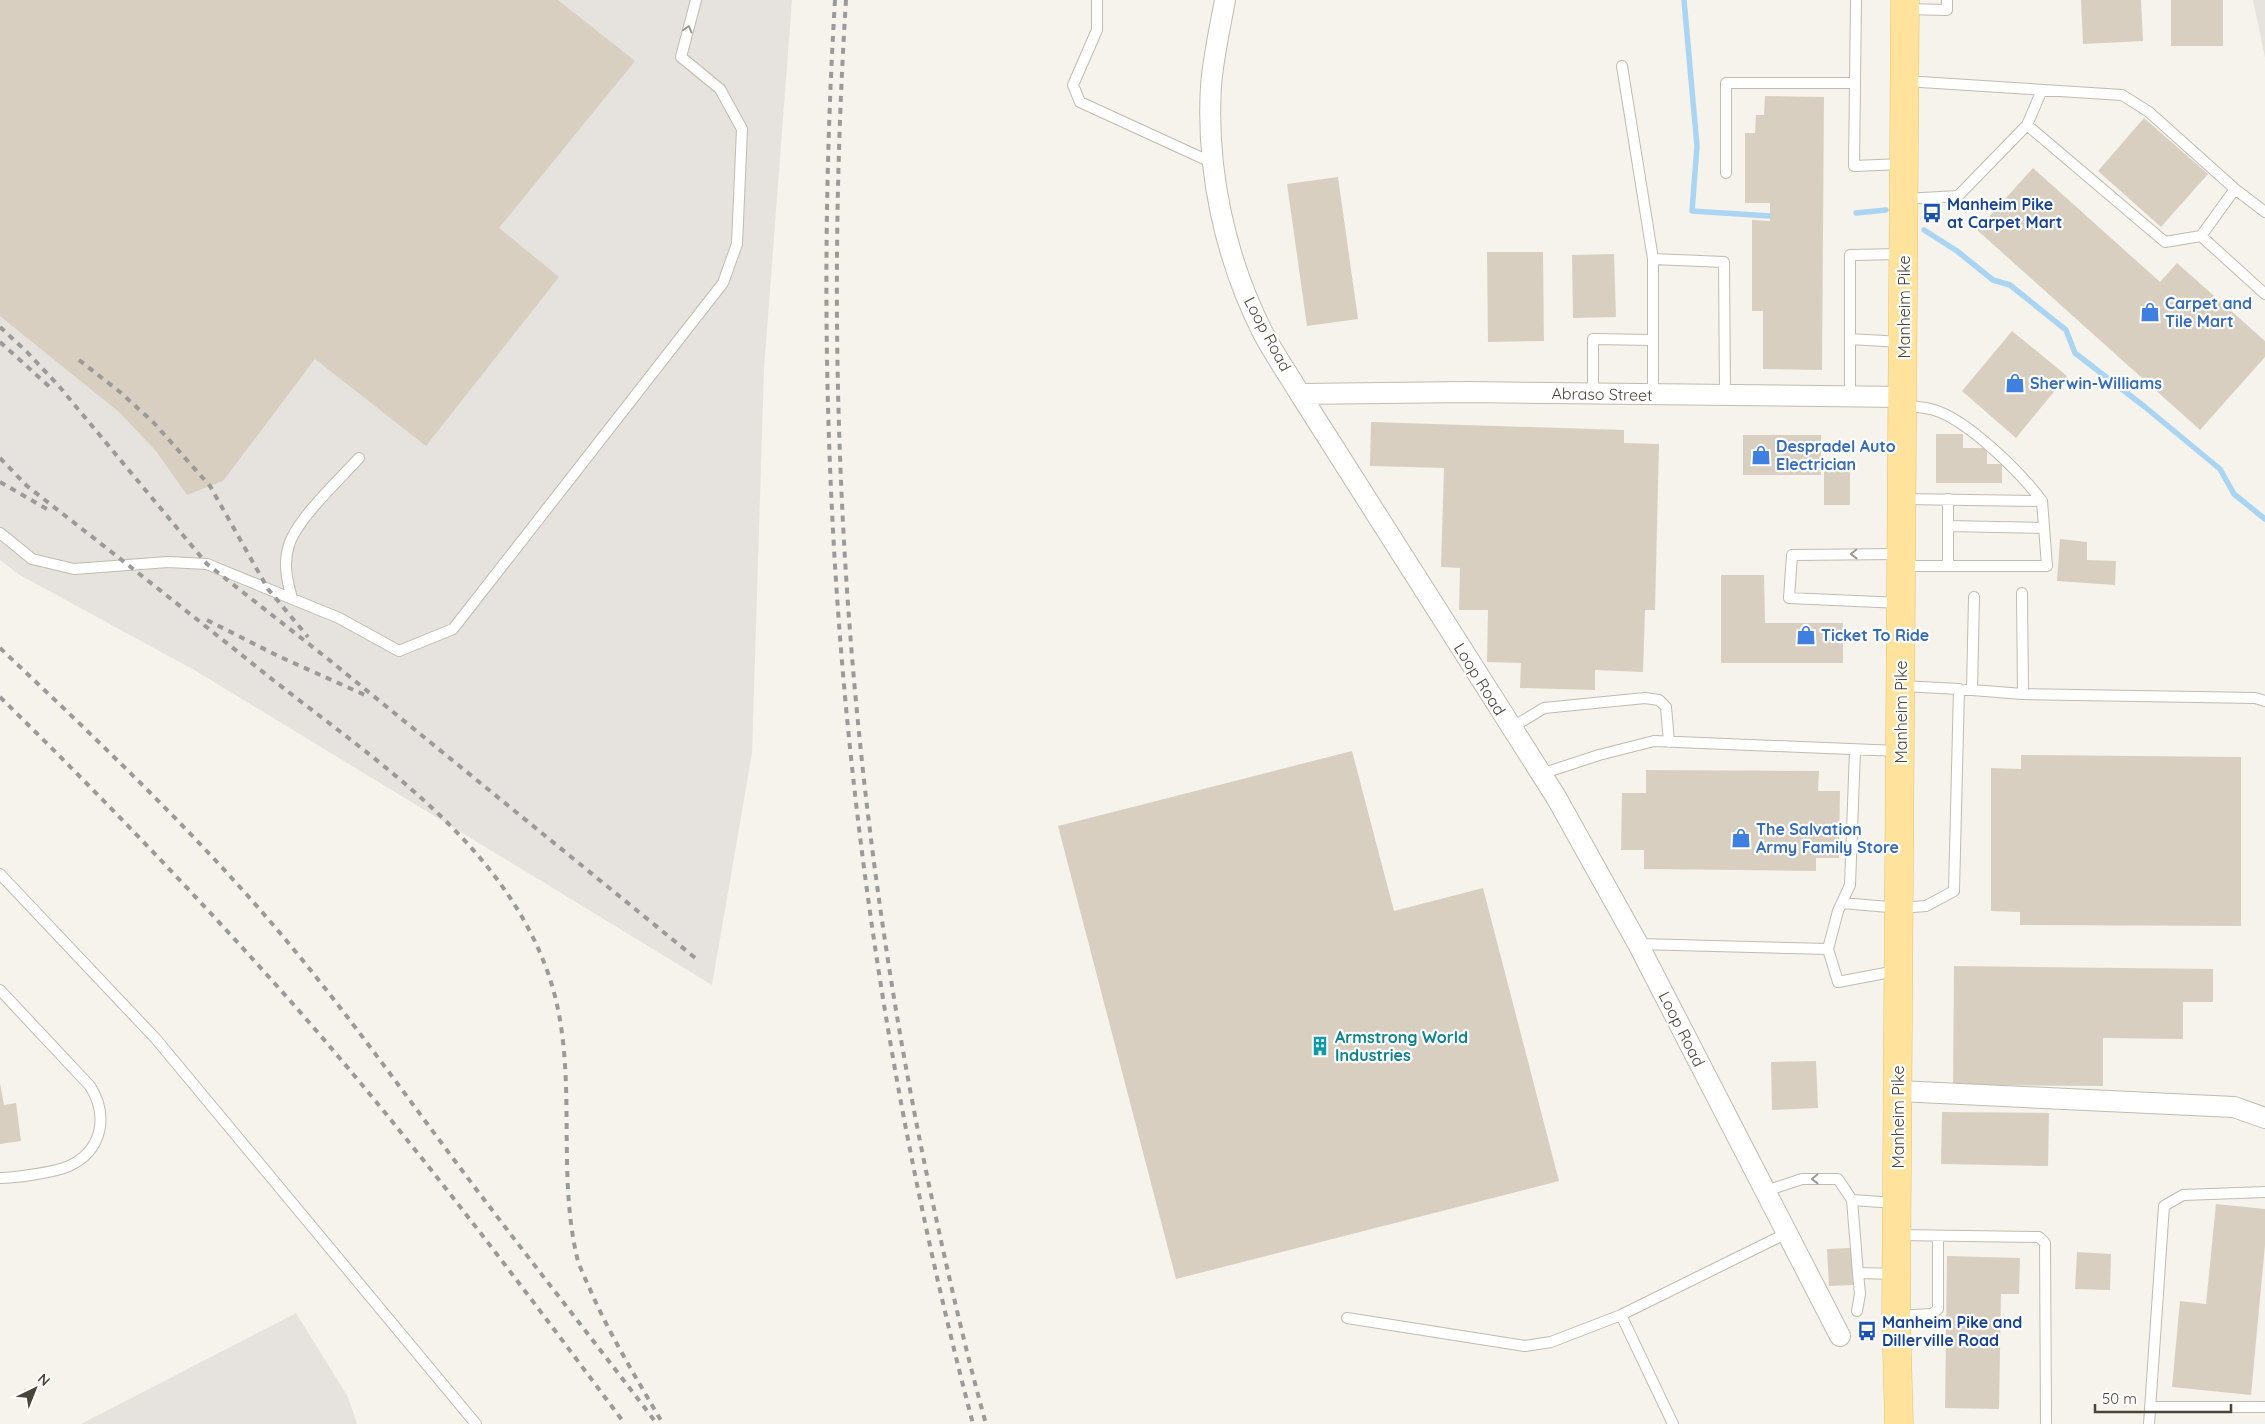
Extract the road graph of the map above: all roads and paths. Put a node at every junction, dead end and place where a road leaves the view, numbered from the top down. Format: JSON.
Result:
{"nodes":[{"id":1,"x":696,"y":0,"type":"edge"},
{"id":2,"x":1097,"y":0,"type":"edge"},
{"id":3,"x":1225,"y":0,"type":"edge"},
{"id":4,"x":1856,"y":0,"type":"edge"},
{"id":5,"x":1947,"y":0,"type":"edge"},
{"id":6,"x":1905,"y":5,"type":"edge"},
{"id":7,"x":1622,"y":66,"type":"dead end"},
{"id":8,"x":1904,"y":81,"type":"junction"},
{"id":9,"x":1856,"y":83,"type":"junction"},
{"id":10,"x":2042,"y":90,"type":"junction"},
{"id":11,"x":2027,"y":125,"type":"junction"},
{"id":12,"x":1213,"y":163,"type":"junction"},
{"id":13,"x":1904,"y":164,"type":"junction"},
{"id":14,"x":1726,"y":174,"type":"dead end"},
{"id":15,"x":2235,"y":189,"type":"junction"},
{"id":16,"x":1904,"y":199,"type":"junction"},
{"id":17,"x":2265,"y":212,"type":"edge"},
{"id":18,"x":2201,"y":236,"type":"junction"},
{"id":19,"x":1904,"y":254,"type":"junction"},
{"id":20,"x":1654,"y":259,"type":"junction"},
{"id":21,"x":2265,"y":294,"type":"edge"},
{"id":22,"x":1850,"y":339,"type":"junction"},
{"id":23,"x":1653,"y":340,"type":"junction"},
{"id":24,"x":1904,"y":342,"type":"junction"},
{"id":25,"x":1593,"y":393,"type":"junction"},
{"id":26,"x":1300,"y":394,"type":"junction"},
{"id":27,"x":1653,"y":395,"type":"junction"},
{"id":28,"x":1725,"y":396,"type":"junction"},
{"id":29,"x":1850,"y":397,"type":"junction"},
{"id":30,"x":1904,"y":401,"type":"junction"},
{"id":31,"x":359,"y":458,"type":"dead end"},
{"id":32,"x":1903,"y":499,"type":"junction"},
{"id":33,"x":1948,"y":499,"type":"junction"},
{"id":34,"x":2042,"y":501,"type":"junction"},
{"id":35,"x":1948,"y":526,"type":"junction"},
{"id":36,"x":2044,"y":528,"type":"junction"},
{"id":37,"x":0,"y":533,"type":"edge"},
{"id":38,"x":1902,"y":560,"type":"junction"},
{"id":39,"x":1948,"y":566,"type":"junction"},
{"id":40,"x":2022,"y":593,"type":"dead end"},
{"id":41,"x":292,"y":598,"type":"junction"},
{"id":42,"x":1974,"y":598,"type":"dead end"},
{"id":43,"x":1902,"y":603,"type":"junction"},
{"id":44,"x":1901,"y":686,"type":"junction"},
{"id":45,"x":1959,"y":689,"type":"junction"},
{"id":46,"x":1972,"y":690,"type":"junction"},
{"id":47,"x":2023,"y":694,"type":"junction"},
{"id":48,"x":2265,"y":701,"type":"edge"},
{"id":49,"x":1510,"y":728,"type":"junction"},
{"id":50,"x":1668,"y":742,"type":"junction"},
{"id":51,"x":1855,"y":750,"type":"junction"},
{"id":52,"x":1901,"y":751,"type":"junction"},
{"id":53,"x":1541,"y":774,"type":"junction"},
{"id":54,"x":0,"y":874,"type":"edge"},
{"id":55,"x":1842,"y":903,"type":"junction"},
{"id":56,"x":1900,"y":908,"type":"junction"},
{"id":57,"x":1638,"y":944,"type":"junction"},
{"id":58,"x":1828,"y":949,"type":"junction"},
{"id":59,"x":1899,"y":971,"type":"junction"},
{"id":60,"x":0,"y":990,"type":"edge"},
{"id":61,"x":1898,"y":1091,"type":"junction"},
{"id":62,"x":2265,"y":1118,"type":"edge"},
{"id":63,"x":0,"y":1178,"type":"edge"},
{"id":64,"x":1766,"y":1191,"type":"junction"},
{"id":65,"x":2265,"y":1192,"type":"edge"},
{"id":66,"x":1852,"y":1200,"type":"junction"},
{"id":67,"x":1897,"y":1203,"type":"junction"},
{"id":68,"x":1788,"y":1233,"type":"junction"},
{"id":69,"x":1897,"y":1235,"type":"junction"},
{"id":70,"x":1938,"y":1236,"type":"junction"},
{"id":71,"x":1858,"y":1273,"type":"junction"},
{"id":72,"x":1897,"y":1274,"type":"junction"},
{"id":73,"x":1857,"y":1311,"type":"dead end"},
{"id":74,"x":1621,"y":1315,"type":"junction"},
{"id":75,"x":1896,"y":1316,"type":"junction"},
{"id":76,"x":1347,"y":1318,"type":"dead end"},
{"id":77,"x":1840,"y":1336,"type":"dead end"},
{"id":78,"x":2150,"y":1407,"type":"junction"},
{"id":79,"x":2265,"y":1407,"type":"edge"},
{"id":80,"x":476,"y":1424,"type":"edge"},
{"id":81,"x":1674,"y":1424,"type":"edge"},
{"id":82,"x":1899,"y":1424,"type":"edge"},
{"id":83,"x":2046,"y":1424,"type":"edge"},
{"id":84,"x":2149,"y":1424,"type":"edge"}],
"edges":[{"from":41,"to":1,"type":"lane","one_way":true},
{"from":2,"to":12,"type":"lane"},
{"from":3,"to":12,"type":"street","name":"Loop Road"},
{"from":4,"to":9,"type":"lane"},
{"from":5,"to":6,"type":"lane"},
{"from":6,"to":8,"type":"main road","name":"Manheim Pike"},
{"from":7,"to":20,"type":"lane"},
{"from":8,"to":10,"type":"lane"},
{"from":8,"to":13,"type":"main road","name":"Manheim Pike"},
{"from":9,"to":13,"type":"lane"},
{"from":9,"to":14,"type":"lane"},
{"from":10,"to":11,"type":"lane"},
{"from":10,"to":15,"type":"lane"},
{"from":11,"to":16,"type":"lane"},
{"from":11,"to":18,"type":"lane"},
{"from":12,"to":26,"type":"street","name":"Loop Road"},
{"from":13,"to":16,"type":"main road","name":"Manheim Pike"},
{"from":15,"to":17,"type":"lane"},
{"from":15,"to":18,"type":"lane"},
{"from":16,"to":19,"type":"main road","name":"Manheim Pike"},
{"from":18,"to":21,"type":"lane"},
{"from":19,"to":22,"type":"lane"},
{"from":19,"to":24,"type":"main road","name":"Manheim Pike"},
{"from":20,"to":23,"type":"lane"},
{"from":20,"to":28,"type":"lane"},
{"from":22,"to":24,"type":"lane"},
{"from":22,"to":29,"type":"lane"},
{"from":23,"to":25,"type":"lane"},
{"from":23,"to":27,"type":"lane"},
{"from":24,"to":30,"type":"main road","name":"Manheim Pike"},
{"from":25,"to":26,"type":"street","name":"Abraso Street"},
{"from":25,"to":27,"type":"street","name":"Abraso Street"},
{"from":26,"to":49,"type":"street","name":"Loop Road"},
{"from":27,"to":28,"type":"street","name":"Abraso Street"},
{"from":28,"to":29,"type":"street","name":"Abraso Street"},
{"from":29,"to":30,"type":"street","name":"Abraso Street"},
{"from":30,"to":32,"type":"main road","name":"Manheim Pike"},
{"from":30,"to":34,"type":"lane"},
{"from":31,"to":41,"type":"lane"},
{"from":32,"to":33,"type":"lane"},
{"from":32,"to":38,"type":"main road","name":"Manheim Pike"},
{"from":33,"to":34,"type":"lane"},
{"from":33,"to":35,"type":"lane"},
{"from":34,"to":36,"type":"lane"},
{"from":35,"to":36,"type":"lane"},
{"from":35,"to":39,"type":"lane"},
{"from":36,"to":39,"type":"lane"},
{"from":37,"to":41,"type":"lane"},
{"from":38,"to":39,"type":"lane"},
{"from":38,"to":43,"type":"main road","name":"Manheim Pike"},
{"from":38,"to":43,"type":"lane","one_way":true},
{"from":40,"to":47,"type":"lane"},
{"from":42,"to":46,"type":"lane"},
{"from":43,"to":44,"type":"main road","name":"Manheim Pike"},
{"from":44,"to":45,"type":"lane"},
{"from":44,"to":52,"type":"main road","name":"Manheim Pike"},
{"from":45,"to":46,"type":"lane"},
{"from":45,"to":56,"type":"lane"},
{"from":46,"to":47,"type":"lane"},
{"from":47,"to":48,"type":"lane"},
{"from":49,"to":50,"type":"lane"},
{"from":49,"to":53,"type":"street","name":"Loop Road"},
{"from":50,"to":51,"type":"lane"},
{"from":50,"to":53,"type":"lane"},
{"from":51,"to":52,"type":"lane"},
{"from":51,"to":55,"type":"lane"},
{"from":52,"to":56,"type":"main road","name":"Manheim Pike"},
{"from":53,"to":57,"type":"street","name":"Loop Road"},
{"from":54,"to":80,"type":"lane"},
{"from":55,"to":56,"type":"lane"},
{"from":55,"to":58,"type":"lane"},
{"from":56,"to":59,"type":"main road","name":"Manheim Pike"},
{"from":57,"to":58,"type":"lane"},
{"from":57,"to":64,"type":"street","name":"Loop Road"},
{"from":58,"to":59,"type":"lane"},
{"from":59,"to":61,"type":"main road","name":"Manheim Pike"},
{"from":60,"to":63,"type":"lane"},
{"from":61,"to":62,"type":"street"},
{"from":61,"to":67,"type":"main road","name":"Manheim Pike"},
{"from":66,"to":64,"type":"lane","one_way":true},
{"from":64,"to":68,"type":"street","name":"Loop Road"},
{"from":65,"to":78,"type":"lane"},
{"from":66,"to":67,"type":"lane"},
{"from":66,"to":71,"type":"lane"},
{"from":67,"to":69,"type":"main road","name":"Manheim Pike"},
{"from":68,"to":74,"type":"lane"},
{"from":68,"to":77,"type":"street","name":"Loop Road"},
{"from":69,"to":70,"type":"lane"},
{"from":69,"to":72,"type":"main road","name":"Manheim Pike"},
{"from":70,"to":75,"type":"lane"},
{"from":70,"to":83,"type":"lane"},
{"from":71,"to":72,"type":"lane"},
{"from":71,"to":73,"type":"lane"},
{"from":72,"to":75,"type":"main road","name":"Manheim Pike"},
{"from":74,"to":76,"type":"lane"},
{"from":74,"to":81,"type":"lane"},
{"from":75,"to":82,"type":"main road","name":"Manheim Pike"},
{"from":78,"to":79,"type":"lane"},
{"from":78,"to":84,"type":"lane"}]}
